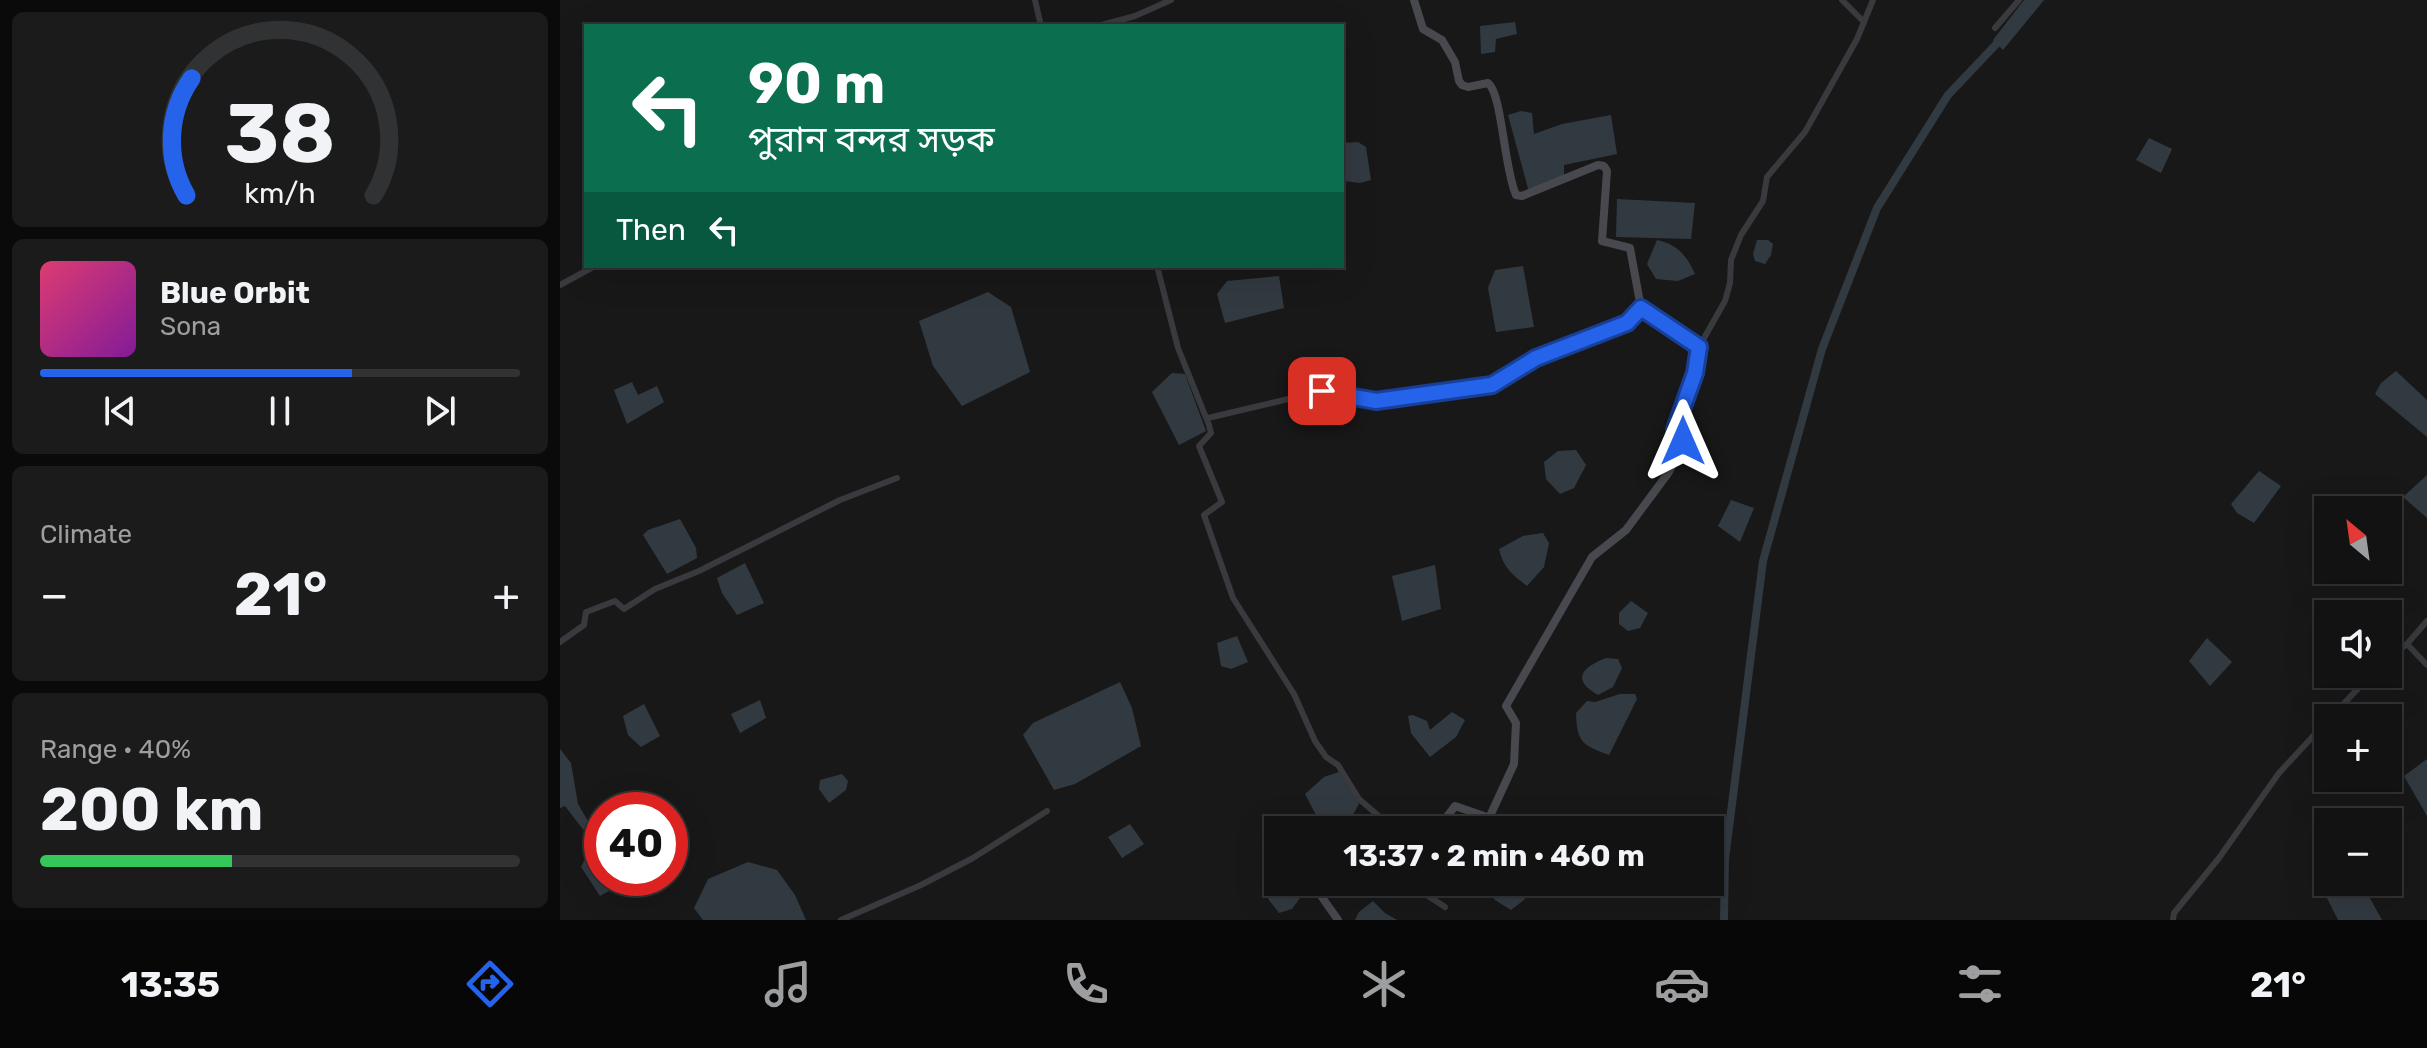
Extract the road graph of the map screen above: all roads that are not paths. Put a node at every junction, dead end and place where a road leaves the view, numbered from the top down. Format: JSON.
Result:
{"nodes":[{"id":1,"x":1035,"y":0,"type":"edge"},
{"id":2,"x":1171,"y":0,"type":"edge"},
{"id":3,"x":1414,"y":0,"type":"edge"},
{"id":4,"x":1842,"y":0,"type":"edge"},
{"id":5,"x":1873,"y":0,"type":"edge"},
{"id":6,"x":2019,"y":0,"type":"edge"},
{"id":7,"x":1864,"y":22,"type":"junction"},
{"id":8,"x":1041,"y":24,"type":"edge"},
{"id":9,"x":1105,"y":24,"type":"edge"},
{"id":10,"x":1995,"y":28,"type":"dead end"},
{"id":11,"x":591,"y":268,"type":"edge"},
{"id":12,"x":1158,"y":268,"type":"edge"},
{"id":13,"x":560,"y":285,"type":"edge"},
{"id":14,"x":1641,"y":308,"type":"junction"},
{"id":15,"x":1699,"y":347,"type":"junction"},
{"id":16,"x":1208,"y":418,"type":"junction"},
{"id":17,"x":897,"y":478,"type":"dead end"},
{"id":18,"x":2427,"y":621,"type":"edge"},
{"id":19,"x":560,"y":642,"type":"edge"},
{"id":20,"x":2407,"y":644,"type":"junction"},
{"id":21,"x":2402,"y":648,"type":"edge"},
{"id":22,"x":2427,"y":665,"type":"edge"},
{"id":23,"x":2359,"y":688,"type":"edge"},
{"id":24,"x":2343,"y":704,"type":"edge"},
{"id":25,"x":2314,"y":735,"type":"edge"},
{"id":26,"x":1047,"y":811,"type":"dead end"},
{"id":27,"x":1379,"y":816,"type":"edge"},
{"id":28,"x":1448,"y":816,"type":"edge"},
{"id":29,"x":1484,"y":816,"type":"edge"},
{"id":30,"x":1490,"y":816,"type":"edge"},
{"id":31,"x":1321,"y":896,"type":"edge"},
{"id":32,"x":1428,"y":896,"type":"edge"},
{"id":33,"x":1445,"y":907,"type":"dead end"},
{"id":34,"x":841,"y":920,"type":"edge"},
{"id":35,"x":1338,"y":920,"type":"edge"},
{"id":36,"x":2173,"y":920,"type":"edge"}],
"edges":[{"from":1,"to":8,"type":"street"},
{"from":2,"to":9,"type":"street"},
{"from":3,"to":14,"type":"street"},
{"from":4,"to":7,"type":"street"},
{"from":5,"to":7,"type":"street"},
{"from":6,"to":10,"type":"street"},
{"from":7,"to":15,"type":"street"},
{"from":11,"to":13,"type":"street"},
{"from":12,"to":16,"type":"street"},
{"from":14,"to":15,"type":"street"},
{"from":14,"to":16,"type":"street"},
{"from":15,"to":30,"type":"street"},
{"from":16,"to":27,"type":"street"},
{"from":17,"to":19,"type":"street"},
{"from":18,"to":20,"type":"street"},
{"from":20,"to":21,"type":"street"},
{"from":20,"to":22,"type":"street"},
{"from":23,"to":24,"type":"street"},
{"from":25,"to":36,"type":"street"},
{"from":26,"to":34,"type":"street"},
{"from":28,"to":29,"type":"street"},
{"from":31,"to":35,"type":"street"},
{"from":32,"to":33,"type":"street"}]}
